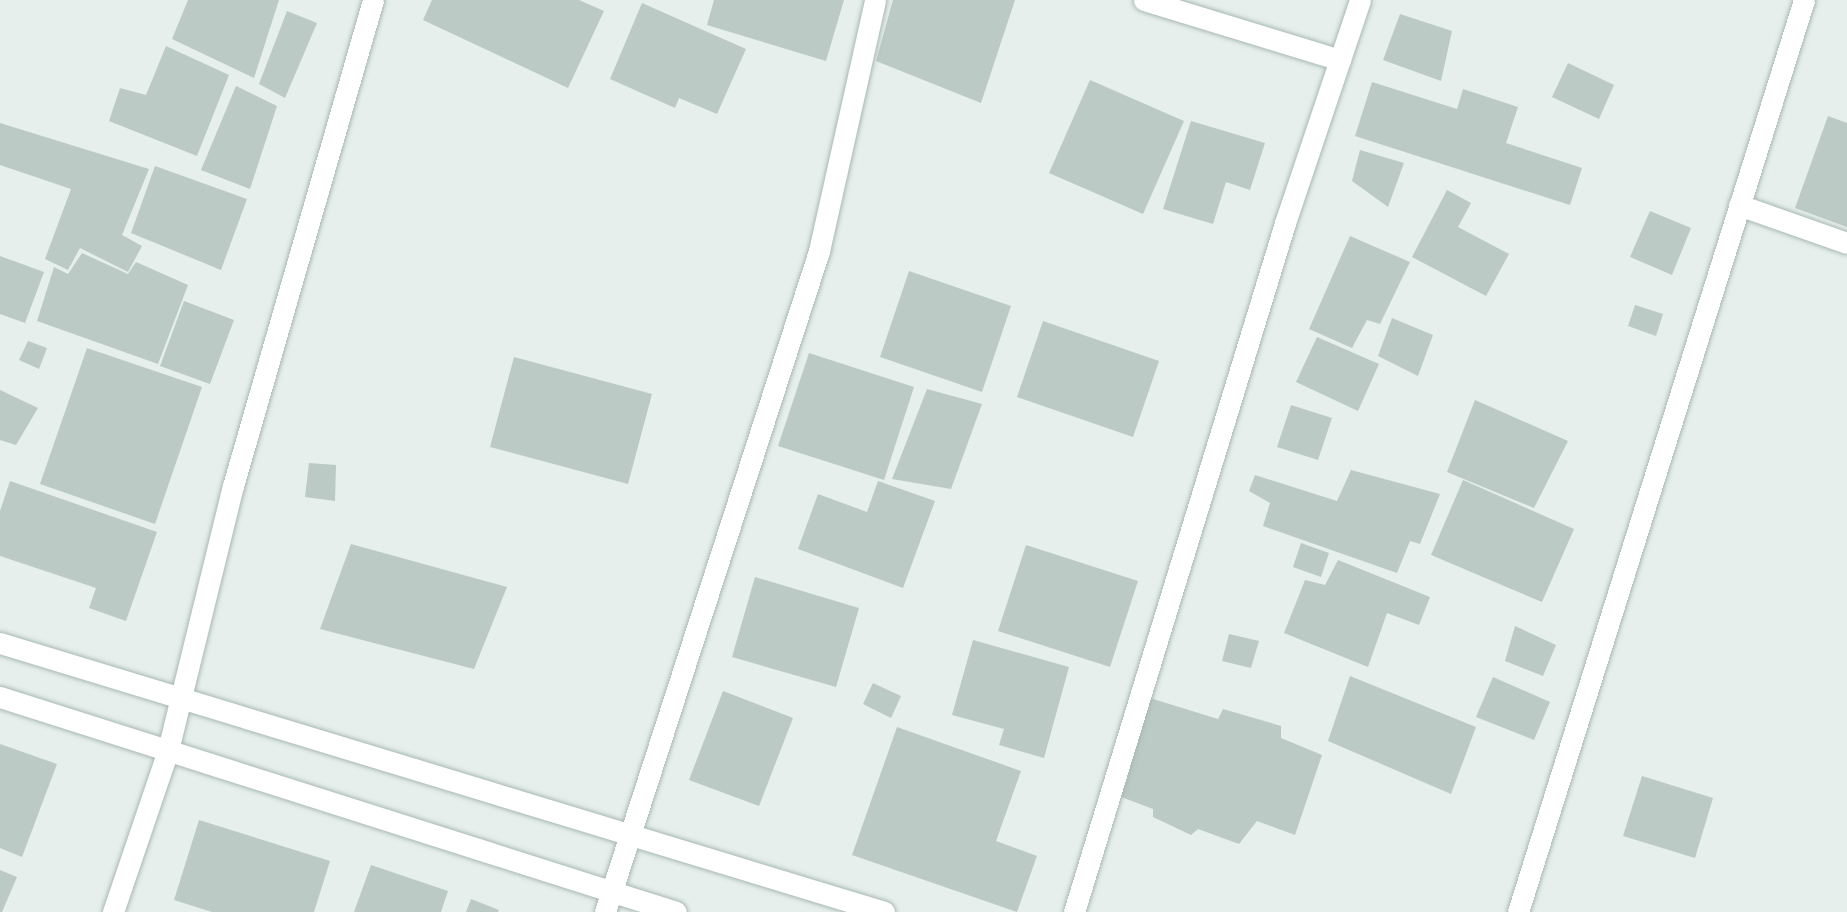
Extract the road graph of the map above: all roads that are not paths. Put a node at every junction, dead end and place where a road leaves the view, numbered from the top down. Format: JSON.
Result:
{"nodes":[{"id":1,"x":373,"y":0,"type":"edge"},
{"id":2,"x":875,"y":0,"type":"edge"},
{"id":3,"x":1144,"y":0,"type":"edge"},
{"id":4,"x":1360,"y":0,"type":"edge"},
{"id":5,"x":1804,"y":0,"type":"edge"},
{"id":6,"x":1340,"y":60,"type":"junction"},
{"id":7,"x":1739,"y":205,"type":"junction"},
{"id":8,"x":1847,"y":243,"type":"edge"},
{"id":9,"x":0,"y":643,"type":"edge"},
{"id":10,"x":0,"y":697,"type":"edge"},
{"id":11,"x":181,"y":697,"type":"junction"},
{"id":12,"x":168,"y":750,"type":"junction"},
{"id":13,"x":627,"y":836,"type":"junction"},
{"id":14,"x":608,"y":902,"type":"edge"},
{"id":15,"x":113,"y":912,"type":"edge"},
{"id":16,"x":676,"y":912,"type":"edge"},
{"id":17,"x":884,"y":912,"type":"edge"},
{"id":18,"x":1074,"y":912,"type":"edge"},
{"id":19,"x":1518,"y":912,"type":"edge"}],
"edges":[{"from":1,"to":11,"type":"street"},
{"from":2,"to":13,"type":"street"},
{"from":3,"to":6,"type":"street"},
{"from":4,"to":6,"type":"street"},
{"from":5,"to":7,"type":"street"},
{"from":6,"to":18,"type":"street"},
{"from":7,"to":8,"type":"street"},
{"from":7,"to":19,"type":"street"},
{"from":9,"to":11,"type":"street"},
{"from":10,"to":12,"type":"street"},
{"from":11,"to":12,"type":"street"},
{"from":11,"to":13,"type":"street"},
{"from":12,"to":14,"type":"street"},
{"from":12,"to":15,"type":"street"},
{"from":13,"to":14,"type":"street"},
{"from":13,"to":17,"type":"street"},
{"from":14,"to":16,"type":"street"}]}
